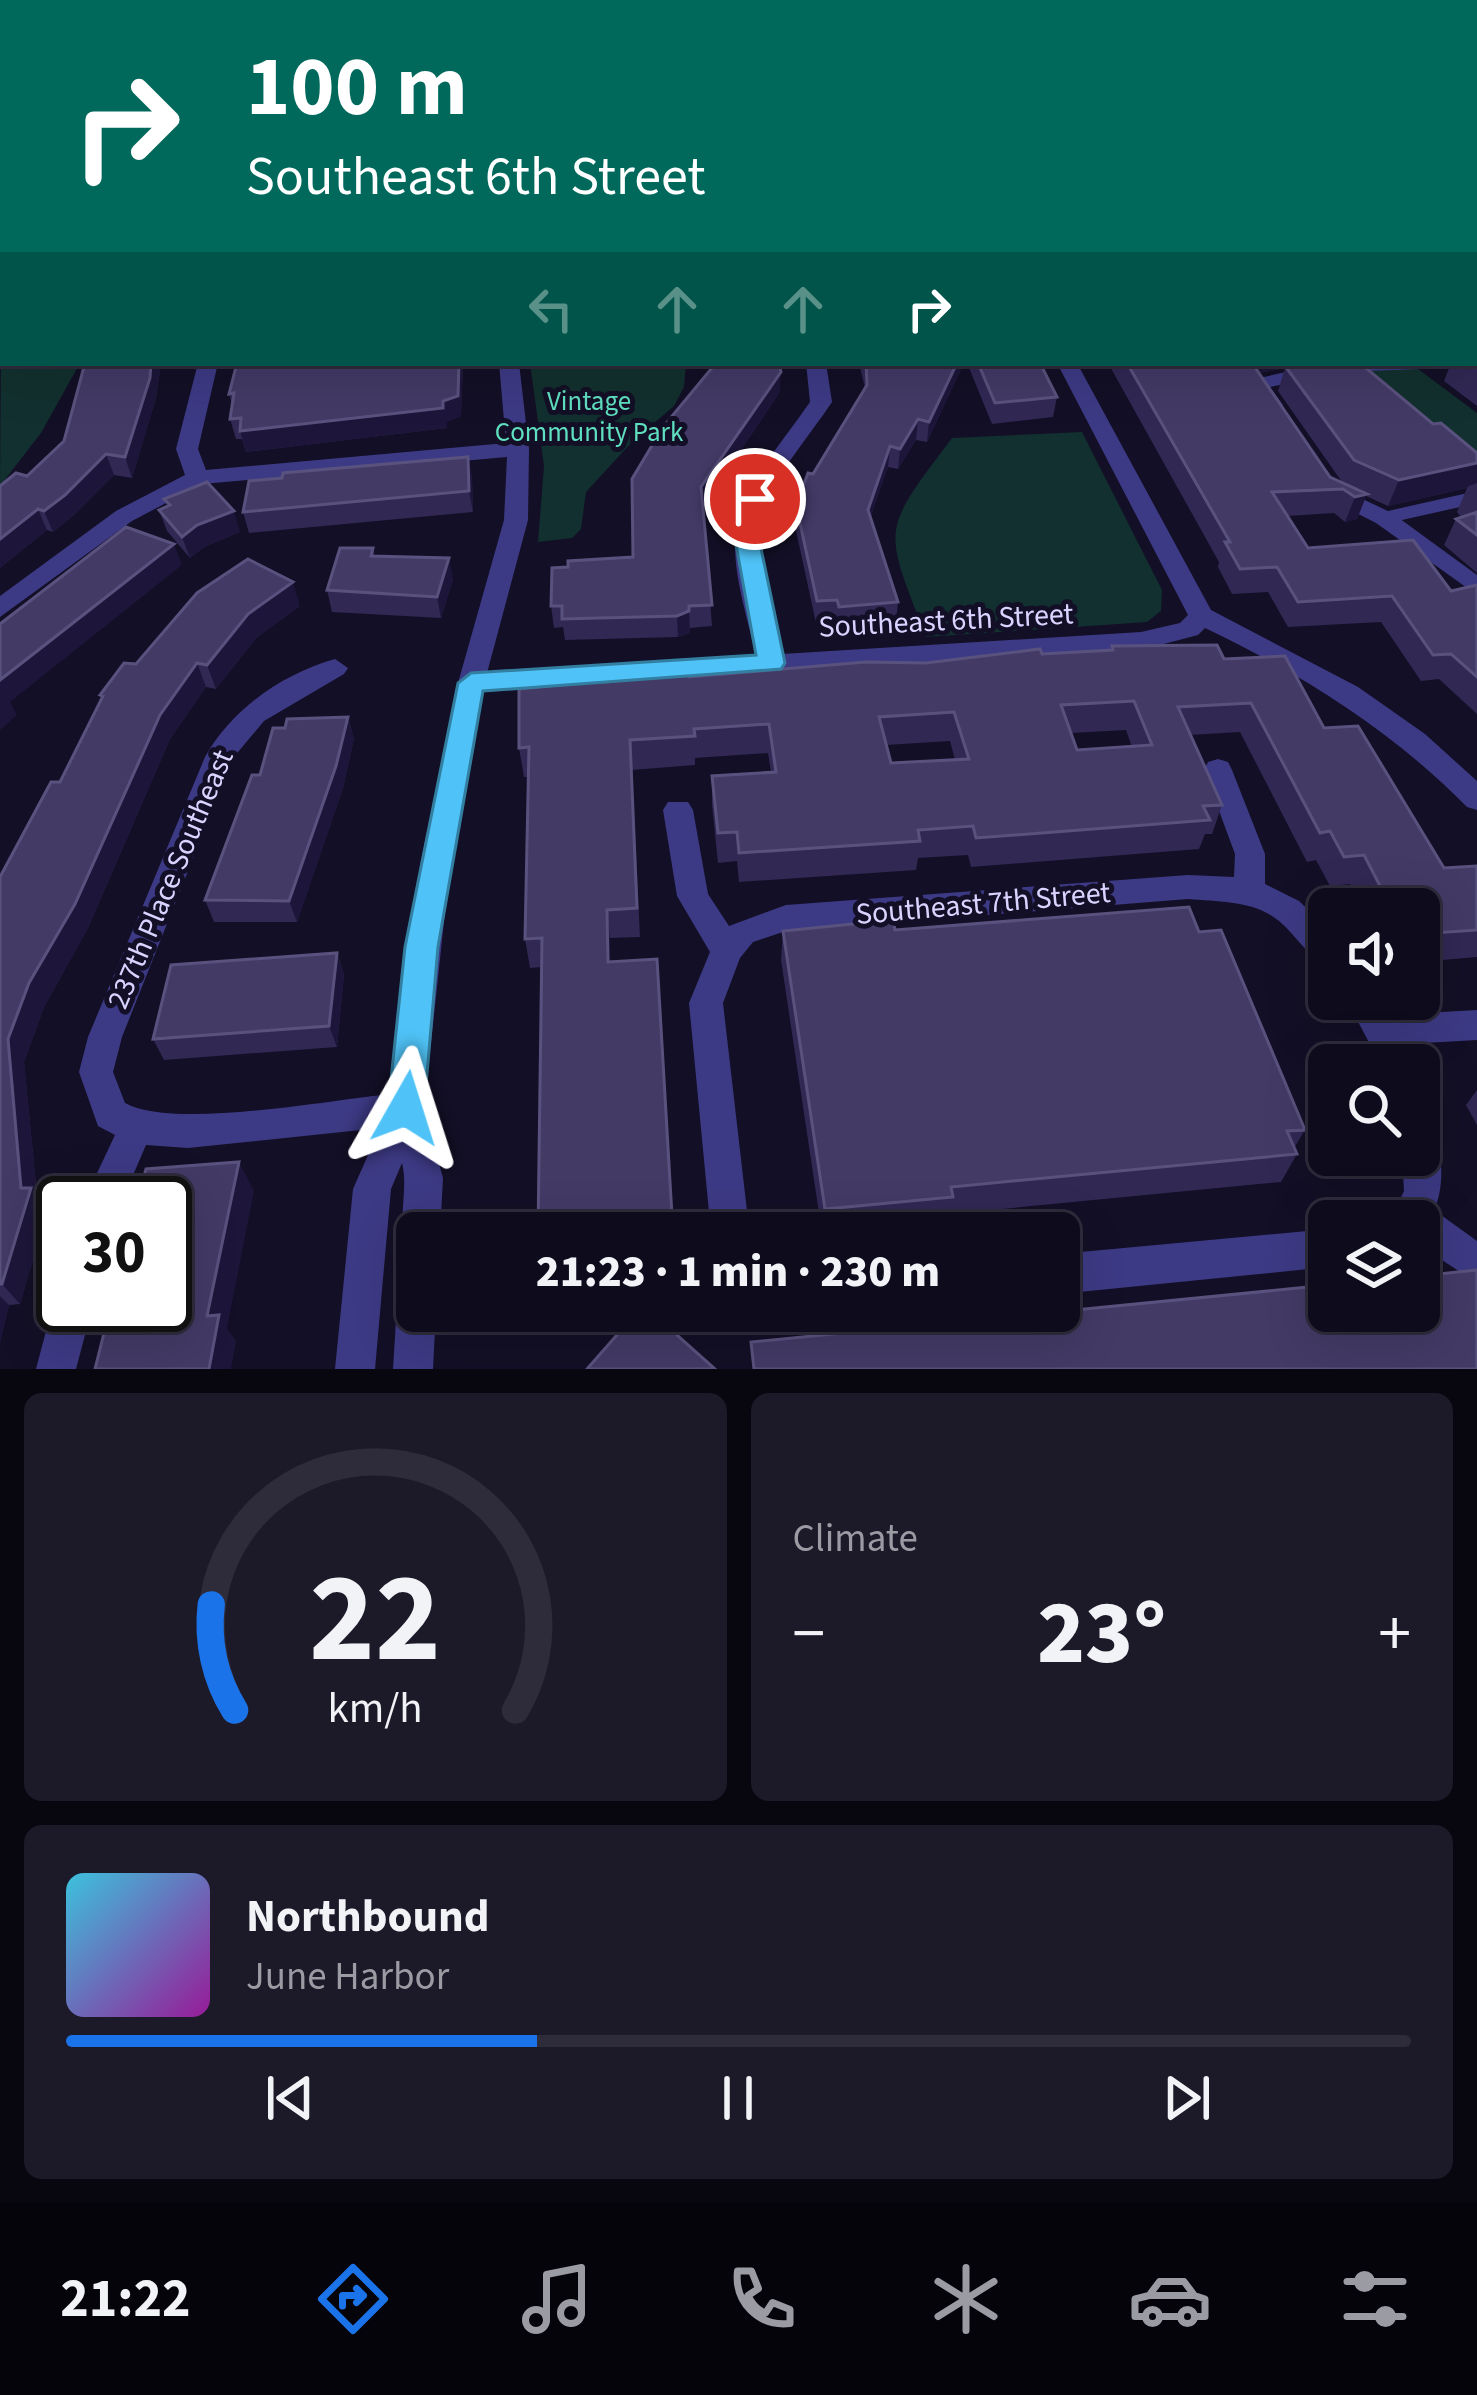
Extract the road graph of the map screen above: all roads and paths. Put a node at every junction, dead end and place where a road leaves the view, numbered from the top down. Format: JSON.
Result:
{"nodes":[{"id":1,"x":207,"y":366,"type":"edge"},
{"id":2,"x":508,"y":366,"type":"edge"},
{"id":3,"x":816,"y":366,"type":"edge"},
{"id":4,"x":1069,"y":366,"type":"edge"},
{"id":5,"x":1242,"y":366,"type":"edge"},
{"id":6,"x":1342,"y":366,"type":"edge"},
{"id":7,"x":1257,"y":384,"type":"junction"},
{"id":8,"x":1282,"y":421,"type":"edge"},
{"id":9,"x":518,"y":449,"type":"junction"},
{"id":10,"x":1320,"y":476,"type":"edge"},
{"id":11,"x":197,"y":478,"type":"junction"},
{"id":12,"x":1477,"y":497,"type":"edge"},
{"id":13,"x":1384,"y":518,"type":"junction"},
{"id":14,"x":1477,"y":587,"type":"edge"},
{"id":15,"x":0,"y":609,"type":"edge"},
{"id":16,"x":1201,"y":616,"type":"junction"},
{"id":17,"x":771,"y":663,"type":"junction"},
{"id":18,"x":334,"y":668,"type":"dead end"},
{"id":19,"x":471,"y":683,"type":"junction"},
{"id":20,"x":1218,"y":770,"type":"dead end"},
{"id":21,"x":1477,"y":800,"type":"edge"},
{"id":22,"x":678,"y":810,"type":"dead end"},
{"id":23,"x":1249,"y":891,"type":"junction"},
{"id":24,"x":1308,"y":930,"type":"edge"},
{"id":25,"x":727,"y":951,"type":"junction"},
{"id":26,"x":1377,"y":1020,"type":"edge"},
{"id":27,"x":1477,"y":1025,"type":"edge"},
{"id":28,"x":1384,"y":1030,"type":"junction"},
{"id":29,"x":1390,"y":1044,"type":"edge"},
{"id":30,"x":406,"y":1108,"type":"junction"},
{"id":31,"x":136,"y":1128,"type":"junction"},
{"id":32,"x":114,"y":1176,"type":"edge"},
{"id":33,"x":422,"y":1212,"type":"edge"},
{"id":34,"x":728,"y":1212,"type":"edge"},
{"id":35,"x":1440,"y":1238,"type":"edge"},
{"id":36,"x":1308,"y":1250,"type":"edge"},
{"id":37,"x":1477,"y":1264,"type":"edge"},
{"id":38,"x":1080,"y":1272,"type":"edge"},
{"id":39,"x":66,"y":1332,"type":"edge"},
{"id":40,"x":415,"y":1332,"type":"edge"},
{"id":41,"x":56,"y":1369,"type":"edge"},
{"id":42,"x":355,"y":1369,"type":"edge"},
{"id":43,"x":413,"y":1369,"type":"edge"}],
"edges":[{"from":1,"to":11,"type":"street"},
{"from":2,"to":9,"type":"street"},
{"from":3,"to":17,"type":"street"},
{"from":4,"to":16,"type":"street"},
{"from":5,"to":7,"type":"street"},
{"from":6,"to":7,"type":"street"},
{"from":7,"to":8,"type":"street"},
{"from":9,"to":11,"type":"street"},
{"from":9,"to":19,"type":"street"},
{"from":10,"to":13,"type":"street"},
{"from":11,"to":15,"type":"street"},
{"from":12,"to":13,"type":"lane"},
{"from":13,"to":14,"type":"street"},
{"from":16,"to":17,"type":"street","name":"Southeast 6th Street"},
{"from":16,"to":21,"type":"street"},
{"from":17,"to":19,"type":"street","name":"Southeast 6th Street"},
{"from":18,"to":31,"type":"street","name":"237th Place Southeast"},
{"from":19,"to":30,"type":"street"},
{"from":20,"to":23,"type":"street"},
{"from":22,"to":25,"type":"street"},
{"from":23,"to":24,"type":"street"},
{"from":23,"to":25,"type":"street","name":"Southeast 7th Street"},
{"from":25,"to":34,"type":"street"},
{"from":26,"to":28,"type":"street"},
{"from":27,"to":28,"type":"street"},
{"from":28,"to":29,"type":"street"},
{"from":30,"to":31,"type":"street"},
{"from":30,"to":33,"type":"street"},
{"from":30,"to":42,"type":"street"},
{"from":31,"to":32,"type":"street"},
{"from":35,"to":37,"type":"street"},
{"from":36,"to":38,"type":"street"},
{"from":39,"to":41,"type":"street"},
{"from":40,"to":43,"type":"street"}]}
